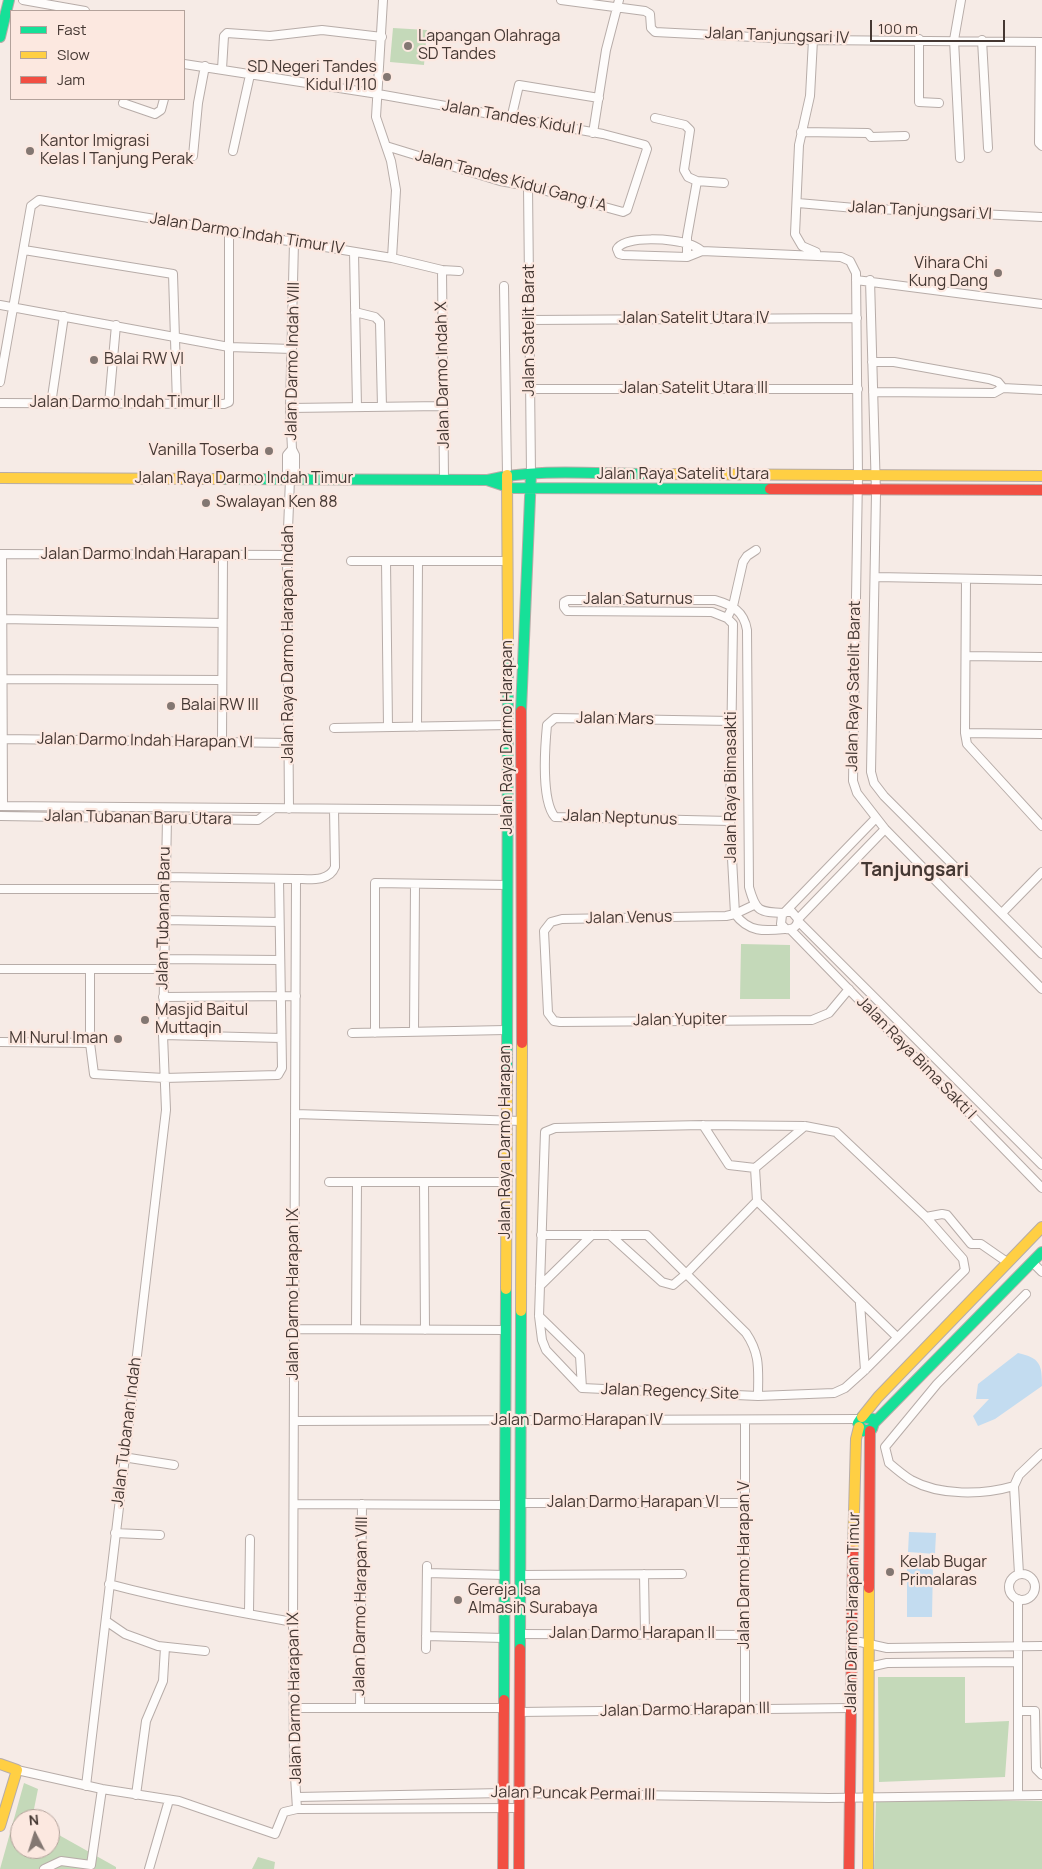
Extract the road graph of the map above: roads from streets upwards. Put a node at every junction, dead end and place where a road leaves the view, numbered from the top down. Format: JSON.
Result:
{"nodes":[{"id":1,"x":9,"y":0,"type":"edge"},
{"id":2,"x":23,"y":0,"type":"edge"},
{"id":3,"x":383,"y":0,"type":"edge"},
{"id":4,"x":561,"y":0,"type":"edge"},
{"id":5,"x":961,"y":0,"type":"edge"},
{"id":6,"x":618,"y":3,"type":"edge"},
{"id":7,"x":79,"y":10,"type":"edge"},
{"id":8,"x":0,"y":36,"type":"edge"},
{"id":9,"x":382,"y":37,"type":"junction"},
{"id":10,"x":919,"y":39,"type":"junction"},
{"id":11,"x":814,"y":40,"type":"junction"},
{"id":12,"x":954,"y":40,"type":"junction"},
{"id":13,"x":982,"y":40,"type":"junction"},
{"id":14,"x":1041,"y":42,"type":"edge"},
{"id":15,"x":185,"y":64,"type":"edge"},
{"id":16,"x":205,"y":66,"type":"junction"},
{"id":17,"x":222,"y":69,"type":"junction"},
{"id":18,"x":250,"y":75,"type":"junction"},
{"id":19,"x":378,"y":94,"type":"junction"},
{"id":20,"x":599,"y":98,"type":"junction"},
{"id":21,"x":164,"y":100,"type":"edge"},
{"id":22,"x":123,"y":103,"type":"dead end"},
{"id":23,"x":939,"y":103,"type":"dead end"},
{"id":24,"x":655,"y":118,"type":"dead end"},
{"id":25,"x":510,"y":119,"type":"junction"},
{"id":26,"x":801,"y":132,"type":"junction"},
{"id":27,"x":593,"y":133,"type":"junction"},
{"id":28,"x":905,"y":136,"type":"dead end"},
{"id":29,"x":645,"y":144,"type":"joint"},
{"id":30,"x":1042,"y":146,"type":"edge"},
{"id":31,"x":387,"y":147,"type":"junction"},
{"id":32,"x":988,"y":148,"type":"dead end"},
{"id":33,"x":233,"y":151,"type":"dead end"},
{"id":34,"x":194,"y":156,"type":"dead end"},
{"id":35,"x":960,"y":158,"type":"dead end"},
{"id":36,"x":697,"y":181,"type":"junction"},
{"id":37,"x":724,"y":183,"type":"dead end"},
{"id":38,"x":528,"y":190,"type":"junction"},
{"id":39,"x":798,"y":203,"type":"junction"},
{"id":40,"x":1042,"y":217,"type":"edge"},
{"id":41,"x":229,"y":232,"type":"junction"},
{"id":42,"x":294,"y":242,"type":"junction"},
{"id":43,"x":687,"y":243,"type":"junction"},
{"id":44,"x":24,"y":250,"type":"junction"},
{"id":45,"x":702,"y":251,"type":"junction"},
{"id":46,"x":354,"y":252,"type":"junction"},
{"id":47,"x":822,"y":254,"type":"junction"},
{"id":48,"x":687,"y":257,"type":"junction"},
{"id":49,"x":392,"y":258,"type":"junction"},
{"id":50,"x":442,"y":270,"type":"junction"},
{"id":51,"x":459,"y":271,"type":"dead end"},
{"id":52,"x":856,"y":276,"type":"junction"},
{"id":53,"x":870,"y":280,"type":"junction"},
{"id":54,"x":504,"y":286,"type":"dead end"},
{"id":55,"x":1042,"y":304,"type":"edge"},
{"id":56,"x":0,"y":305,"type":"edge"},
{"id":57,"x":14,"y":307,"type":"junction"},
{"id":58,"x":355,"y":312,"type":"junction"},
{"id":59,"x":64,"y":316,"type":"junction"},
{"id":60,"x":857,"y":318,"type":"junction"},
{"id":61,"x":530,"y":320,"type":"junction"},
{"id":62,"x":116,"y":325,"type":"junction"},
{"id":63,"x":175,"y":336,"type":"junction"},
{"id":64,"x":229,"y":347,"type":"junction"},
{"id":65,"x":292,"y":349,"type":"junction"},
{"id":66,"x":872,"y":362,"type":"junction"},
{"id":67,"x":0,"y":382,"type":"edge"},
{"id":68,"x":1003,"y":388,"type":"junction"},
{"id":69,"x":530,"y":389,"type":"junction"},
{"id":70,"x":858,"y":389,"type":"junction"},
{"id":71,"x":1042,"y":390,"type":"edge"},
{"id":72,"x":873,"y":392,"type":"junction"},
{"id":73,"x":0,"y":403,"type":"edge"},
{"id":74,"x":51,"y":404,"type":"junction"},
{"id":75,"x":109,"y":404,"type":"junction"},
{"id":76,"x":178,"y":404,"type":"junction"},
{"id":77,"x":443,"y":406,"type":"junction"},
{"id":78,"x":357,"y":407,"type":"junction"},
{"id":79,"x":382,"y":407,"type":"junction"},
{"id":80,"x":290,"y":408,"type":"junction"},
{"id":81,"x":529,"y":474,"type":"junction"},
{"id":82,"x":509,"y":475,"type":"junction"},
{"id":83,"x":858,"y":476,"type":"junction"},
{"id":84,"x":876,"y":476,"type":"junction"},
{"id":85,"x":1042,"y":476,"type":"edge"},
{"id":86,"x":0,"y":478,"type":"edge"},
{"id":87,"x":291,"y":479,"type":"junction"},
{"id":88,"x":444,"y":480,"type":"junction"},
{"id":89,"x":487,"y":480,"type":"junction"},
{"id":90,"x":509,"y":488,"type":"junction"},
{"id":91,"x":529,"y":488,"type":"junction"},
{"id":92,"x":858,"y":489,"type":"junction"},
{"id":93,"x":876,"y":489,"type":"junction"},
{"id":94,"x":1042,"y":490,"type":"edge"},
{"id":95,"x":756,"y":550,"type":"dead end"},
{"id":96,"x":1,"y":554,"type":"edge"},
{"id":97,"x":224,"y":555,"type":"junction"},
{"id":98,"x":287,"y":555,"type":"junction"},
{"id":99,"x":351,"y":561,"type":"dead end"},
{"id":100,"x":386,"y":561,"type":"junction"},
{"id":101,"x":418,"y":561,"type":"junction"},
{"id":102,"x":508,"y":562,"type":"junction"},
{"id":103,"x":875,"y":578,"type":"junction"},
{"id":104,"x":966,"y":579,"type":"junction"},
{"id":105,"x":1042,"y":580,"type":"edge"},
{"id":106,"x":733,"y":606,"type":"junction"},
{"id":107,"x":2,"y":618,"type":"junction"},
{"id":108,"x":727,"y":618,"type":"junction"},
{"id":109,"x":222,"y":622,"type":"junction"},
{"id":110,"x":966,"y":656,"type":"junction"},
{"id":111,"x":1042,"y":657,"type":"edge"},
{"id":112,"x":2,"y":679,"type":"junction"},
{"id":113,"x":222,"y":680,"type":"junction"},
{"id":114,"x":732,"y":721,"type":"junction"},
{"id":115,"x":509,"y":725,"type":"junction"},
{"id":116,"x":388,"y":727,"type":"junction"},
{"id":117,"x":417,"y":727,"type":"junction"},
{"id":118,"x":334,"y":728,"type":"dead end"},
{"id":119,"x":965,"y":733,"type":"junction"},
{"id":120,"x":1042,"y":734,"type":"edge"},
{"id":121,"x":2,"y":739,"type":"junction"},
{"id":122,"x":222,"y":742,"type":"junction"},
{"id":123,"x":289,"y":743,"type":"junction"},
{"id":124,"x":546,"y":772,"type":"joint"},
{"id":125,"x":1,"y":806,"type":"edge"},
{"id":126,"x":94,"y":806,"type":"junction"},
{"id":127,"x":273,"y":809,"type":"junction"},
{"id":128,"x":289,"y":809,"type":"junction"},
{"id":129,"x":334,"y":810,"type":"junction"},
{"id":130,"x":507,"y":810,"type":"junction"},
{"id":131,"x":0,"y":816,"type":"edge"},
{"id":132,"x":94,"y":817,"type":"junction"},
{"id":133,"x":167,"y":818,"type":"junction"},
{"id":134,"x":876,"y":818,"type":"junction"},
{"id":135,"x":730,"y":821,"type":"junction"},
{"id":136,"x":1042,"y":826,"type":"edge"},
{"id":137,"x":885,"y":829,"type":"junction"},
{"id":138,"x":1042,"y":872,"type":"edge"},
{"id":139,"x":164,"y":878,"type":"junction"},
{"id":140,"x":279,"y":879,"type":"junction"},
{"id":141,"x":296,"y":880,"type":"junction"},
{"id":142,"x":415,"y":884,"type":"junction"},
{"id":143,"x":507,"y":884,"type":"junction"},
{"id":144,"x":0,"y":889,"type":"edge"},
{"id":145,"x":164,"y":889,"type":"junction"},
{"id":146,"x":754,"y":905,"type":"junction"},
{"id":147,"x":785,"y":912,"type":"junction"},
{"id":148,"x":1002,"y":913,"type":"junction"},
{"id":149,"x":735,"y":914,"type":"junction"},
{"id":150,"x":164,"y":920,"type":"junction"},
{"id":151,"x":798,"y":920,"type":"junction"},
{"id":152,"x":279,"y":922,"type":"junction"},
{"id":153,"x":788,"y":929,"type":"junction"},
{"id":154,"x":1042,"y":954,"type":"edge"},
{"id":155,"x":163,"y":960,"type":"junction"},
{"id":156,"x":279,"y":960,"type":"junction"},
{"id":157,"x":545,"y":968,"type":"joint"},
{"id":158,"x":0,"y":969,"type":"edge"},
{"id":159,"x":90,"y":969,"type":"junction"},
{"id":160,"x":163,"y":969,"type":"junction"},
{"id":161,"x":849,"y":989,"type":"junction"},
{"id":162,"x":1042,"y":989,"type":"edge"},
{"id":163,"x":296,"y":996,"type":"junction"},
{"id":164,"x":163,"y":997,"type":"junction"},
{"id":165,"x":280,"y":997,"type":"junction"},
{"id":166,"x":506,"y":1030,"type":"junction"},
{"id":167,"x":414,"y":1032,"type":"junction"},
{"id":168,"x":352,"y":1033,"type":"dead end"},
{"id":169,"x":375,"y":1033,"type":"junction"},
{"id":170,"x":163,"y":1035,"type":"junction"},
{"id":171,"x":282,"y":1038,"type":"junction"},
{"id":172,"x":0,"y":1042,"type":"edge"},
{"id":173,"x":90,"y":1043,"type":"junction"},
{"id":174,"x":164,"y":1078,"type":"junction"},
{"id":175,"x":295,"y":1114,"type":"junction"},
{"id":176,"x":506,"y":1121,"type":"junction"},
{"id":177,"x":522,"y":1121,"type":"junction"},
{"id":178,"x":703,"y":1125,"type":"junction"},
{"id":179,"x":805,"y":1126,"type":"junction"},
{"id":180,"x":1042,"y":1166,"type":"edge"},
{"id":181,"x":755,"y":1168,"type":"junction"},
{"id":182,"x":1039,"y":1179,"type":"edge"},
{"id":183,"x":329,"y":1182,"type":"dead end"},
{"id":184,"x":357,"y":1182,"type":"junction"},
{"id":185,"x":424,"y":1182,"type":"junction"},
{"id":186,"x":505,"y":1182,"type":"junction"},
{"id":187,"x":1042,"y":1188,"type":"edge"},
{"id":188,"x":757,"y":1201,"type":"junction"},
{"id":189,"x":926,"y":1217,"type":"junction"},
{"id":190,"x":1042,"y":1227,"type":"edge"},
{"id":191,"x":541,"y":1235,"type":"junction"},
{"id":192,"x":592,"y":1235,"type":"junction"},
{"id":193,"x":610,"y":1235,"type":"junction"},
{"id":194,"x":971,"y":1244,"type":"junction"},
{"id":195,"x":1019,"y":1250,"type":"junction"},
{"id":196,"x":1042,"y":1252,"type":"edge"},
{"id":197,"x":959,"y":1253,"type":"junction"},
{"id":198,"x":1007,"y":1262,"type":"junction"},
{"id":199,"x":1032,"y":1262,"type":"junction"},
{"id":200,"x":1042,"y":1272,"type":"edge"},
{"id":201,"x":686,"y":1274,"type":"junction"},
{"id":202,"x":540,"y":1286,"type":"junction"},
{"id":203,"x":1026,"y":1294,"type":"dead end"},
{"id":204,"x":860,"y":1304,"type":"junction"},
{"id":205,"x":539,"y":1316,"type":"junction"},
{"id":206,"x":294,"y":1329,"type":"junction"},
{"id":207,"x":356,"y":1329,"type":"junction"},
{"id":208,"x":425,"y":1330,"type":"junction"},
{"id":209,"x":505,"y":1330,"type":"junction"},
{"id":210,"x":897,"y":1338,"type":"junction"},
{"id":211,"x":865,"y":1370,"type":"junction"},
{"id":212,"x":582,"y":1388,"type":"junction"},
{"id":213,"x":758,"y":1396,"type":"junction"},
{"id":214,"x":520,"y":1420,"type":"junction"},
{"id":215,"x":745,"y":1420,"type":"junction"},
{"id":216,"x":295,"y":1421,"type":"junction"},
{"id":217,"x":504,"y":1421,"type":"junction"},
{"id":218,"x":860,"y":1421,"type":"junction"},
{"id":219,"x":872,"y":1427,"type":"junction"},
{"id":220,"x":1042,"y":1453,"type":"edge"},
{"id":221,"x":123,"y":1457,"type":"junction"},
{"id":222,"x":174,"y":1465,"type":"dead end"},
{"id":223,"x":1014,"y":1486,"type":"junction"},
{"id":224,"x":520,"y":1503,"type":"junction"},
{"id":225,"x":745,"y":1503,"type":"junction"},
{"id":226,"x":294,"y":1504,"type":"junction"},
{"id":227,"x":362,"y":1504,"type":"junction"},
{"id":228,"x":504,"y":1505,"type":"junction"},
{"id":229,"x":116,"y":1533,"type":"junction"},
{"id":230,"x":160,"y":1535,"type":"dead end"},
{"id":231,"x":250,"y":1539,"type":"dead end"},
{"id":232,"x":520,"y":1574,"type":"junction"},
{"id":233,"x":644,"y":1574,"type":"junction"},
{"id":234,"x":682,"y":1574,"type":"dead end"},
{"id":235,"x":1019,"y":1574,"type":"junction"},
{"id":236,"x":504,"y":1575,"type":"junction"},
{"id":237,"x":109,"y":1584,"type":"junction"},
{"id":238,"x":1038,"y":1589,"type":"edge"},
{"id":239,"x":1018,"y":1599,"type":"junction"},
{"id":240,"x":249,"y":1612,"type":"junction"},
{"id":241,"x":106,"y":1620,"type":"junction"},
{"id":242,"x":293,"y":1622,"type":"junction"},
{"id":243,"x":520,"y":1634,"type":"junction"},
{"id":244,"x":645,"y":1634,"type":"junction"},
{"id":245,"x":745,"y":1635,"type":"junction"},
{"id":246,"x":426,"y":1636,"type":"junction"},
{"id":247,"x":504,"y":1638,"type":"junction"},
{"id":248,"x":852,"y":1644,"type":"junction"},
{"id":249,"x":869,"y":1644,"type":"junction"},
{"id":250,"x":1018,"y":1645,"type":"junction"},
{"id":251,"x":1042,"y":1646,"type":"edge"},
{"id":252,"x":165,"y":1647,"type":"junction"},
{"id":253,"x":887,"y":1648,"type":"junction"},
{"id":254,"x":426,"y":1649,"type":"dead end"},
{"id":255,"x":205,"y":1651,"type":"dead end"},
{"id":256,"x":1018,"y":1662,"type":"junction"},
{"id":257,"x":887,"y":1663,"type":"junction"},
{"id":258,"x":869,"y":1667,"type":"junction"},
{"id":259,"x":294,"y":1708,"type":"junction"},
{"id":260,"x":360,"y":1708,"type":"junction"},
{"id":261,"x":503,"y":1708,"type":"junction"},
{"id":262,"x":850,"y":1708,"type":"junction"},
{"id":263,"x":745,"y":1709,"type":"junction"},
{"id":264,"x":1018,"y":1710,"type":"junction"},
{"id":265,"x":1039,"y":1711,"type":"edge"},
{"id":266,"x":519,"y":1712,"type":"junction"},
{"id":267,"x":0,"y":1764,"type":"edge"},
{"id":268,"x":17,"y":1770,"type":"junction"},
{"id":269,"x":1042,"y":1775,"type":"edge"},
{"id":270,"x":86,"y":1786,"type":"junction"},
{"id":271,"x":102,"y":1790,"type":"junction"},
{"id":272,"x":503,"y":1793,"type":"junction"},
{"id":273,"x":522,"y":1793,"type":"junction"},
{"id":274,"x":136,"y":1795,"type":"junction"},
{"id":275,"x":1016,"y":1795,"type":"junction"},
{"id":276,"x":1042,"y":1795,"type":"edge"},
{"id":277,"x":297,"y":1797,"type":"junction"},
{"id":278,"x":870,"y":1797,"type":"junction"},
{"id":279,"x":850,"y":1798,"type":"junction"},
{"id":280,"x":169,"y":1800,"type":"junction"},
{"id":281,"x":503,"y":1808,"type":"junction"},
{"id":282,"x":518,"y":1808,"type":"junction"},
{"id":283,"x":297,"y":1809,"type":"junction"},
{"id":284,"x":0,"y":1826,"type":"edge"},
{"id":285,"x":44,"y":1869,"type":"edge"},
{"id":286,"x":149,"y":1869,"type":"edge"},
{"id":287,"x":503,"y":1869,"type":"edge"},
{"id":288,"x":519,"y":1869,"type":"edge"},
{"id":289,"x":849,"y":1869,"type":"edge"},
{"id":290,"x":868,"y":1869,"type":"edge"}],
"edges":[{"from":1,"to":8,"type":"street"},
{"from":2,"to":7,"type":"street"},
{"from":3,"to":9,"type":"street"},
{"from":4,"to":6,"type":"street"},
{"from":5,"to":12,"type":"street"},
{"from":6,"to":11,"type":"street","name":"Jalan Tanjungsari IV"},
{"from":6,"to":20,"type":"street"},
{"from":9,"to":17,"type":"street"},
{"from":9,"to":19,"type":"street"},
{"from":10,"to":11,"type":"street","name":"Jalan Tanjungsari IV"},
{"from":10,"to":12,"type":"street","name":"Jalan Tanjungsari IV"},
{"from":10,"to":23,"type":"street"},
{"from":11,"to":26,"type":"street"},
{"from":12,"to":13,"type":"street","name":"Jalan Tanjungsari IV"},
{"from":12,"to":35,"type":"street"},
{"from":13,"to":14,"type":"street","name":"Jalan Tanjungsari IV"},
{"from":13,"to":32,"type":"street"},
{"from":14,"to":30,"type":"street"},
{"from":15,"to":16,"type":"street","name":"Jalan Tandes Kidul I"},
{"from":16,"to":17,"type":"street","name":"Jalan Tandes Kidul I"},
{"from":16,"to":34,"type":"street"},
{"from":17,"to":18,"type":"street","name":"Jalan Tandes Kidul I"},
{"from":18,"to":19,"type":"street","name":"Jalan Tandes Kidul I"},
{"from":18,"to":33,"type":"street"},
{"from":19,"to":25,"type":"street","name":"Jalan Tandes Kidul I"},
{"from":19,"to":31,"type":"street"},
{"from":20,"to":25,"type":"street"},
{"from":20,"to":27,"type":"street"},
{"from":21,"to":22,"type":"street"},
{"from":24,"to":36,"type":"street"},
{"from":25,"to":27,"type":"street","name":"Jalan Tandes Kidul I"},
{"from":26,"to":28,"type":"street"},
{"from":26,"to":39,"type":"street"},
{"from":27,"to":29,"type":"street","name":"Jalan Tandes Kidul I"},
{"from":29,"to":38,"type":"street","name":"Jalan Tandes Kidul Gang I A"},
{"from":31,"to":38,"type":"street","name":"Jalan Tandes Kidul Gang I A"},
{"from":31,"to":49,"type":"street"},
{"from":36,"to":37,"type":"street"},
{"from":36,"to":43,"type":"street"},
{"from":38,"to":61,"type":"street","name":"Jalan Satelit Barat"},
{"from":39,"to":40,"type":"street","name":"Jalan Tanjungsari VI"},
{"from":39,"to":47,"type":"street"},
{"from":41,"to":42,"type":"street","name":"Jalan Darmo Indah Timur IV"},
{"from":41,"to":44,"type":"street","name":"Jalan Darmo Indah Timur IV"},
{"from":41,"to":64,"type":"street","name":"Jalan Darmo Indah Timur II"},
{"from":42,"to":46,"type":"street","name":"Jalan Darmo Indah Timur IV"},
{"from":42,"to":65,"type":"street","name":"Jalan Darmo Indah VIII"},
{"from":43,"to":45,"type":"street"},
{"from":43,"to":48,"type":"street"},
{"from":43,"to":48,"type":"street"},
{"from":44,"to":57,"type":"street"},
{"from":44,"to":63,"type":"street"},
{"from":45,"to":47,"type":"street"},
{"from":45,"to":48,"type":"street"},
{"from":46,"to":49,"type":"street","name":"Jalan Darmo Indah Timur IV"},
{"from":46,"to":58,"type":"street"},
{"from":47,"to":52,"type":"street"},
{"from":49,"to":50,"type":"street","name":"Jalan Darmo Indah Timur IV"},
{"from":50,"to":51,"type":"street","name":"Jalan Darmo Indah Timur IV"},
{"from":50,"to":77,"type":"street","name":"Jalan Darmo Indah X"},
{"from":52,"to":53,"type":"street"},
{"from":52,"to":60,"type":"street"},
{"from":53,"to":55,"type":"street"},
{"from":53,"to":66,"type":"street"},
{"from":54,"to":82,"type":"street"},
{"from":56,"to":57,"type":"street"},
{"from":57,"to":59,"type":"street"},
{"from":57,"to":67,"type":"street"},
{"from":58,"to":78,"type":"street"},
{"from":58,"to":79,"type":"street"},
{"from":59,"to":62,"type":"street"},
{"from":59,"to":74,"type":"street"},
{"from":60,"to":61,"type":"street","name":"Jalan Satelit Utara IV"},
{"from":60,"to":70,"type":"street"},
{"from":61,"to":69,"type":"street","name":"Jalan Satelit Barat"},
{"from":62,"to":63,"type":"street"},
{"from":62,"to":75,"type":"street"},
{"from":63,"to":64,"type":"street"},
{"from":63,"to":76,"type":"street"},
{"from":64,"to":65,"type":"street"},
{"from":64,"to":76,"type":"street","name":"Jalan Darmo Indah Timur II"},
{"from":65,"to":80,"type":"street","name":"Jalan Darmo Indah VIII"},
{"from":66,"to":68,"type":"street"},
{"from":66,"to":72,"type":"street"},
{"from":68,"to":71,"type":"street"},
{"from":68,"to":72,"type":"street"},
{"from":69,"to":70,"type":"street","name":"Jalan Satelit Utara III"},
{"from":69,"to":81,"type":"street","name":"Jalan Satelit Barat"},
{"from":70,"to":83,"type":"street"},
{"from":72,"to":84,"type":"street"},
{"from":73,"to":74,"type":"street","name":"Jalan Darmo Indah Timur II"},
{"from":74,"to":75,"type":"street","name":"Jalan Darmo Indah Timur II"},
{"from":75,"to":76,"type":"street","name":"Jalan Darmo Indah Timur II"},
{"from":77,"to":79,"type":"street"},
{"from":77,"to":88,"type":"street","name":"Jalan Darmo Indah X"},
{"from":78,"to":79,"type":"street"},
{"from":78,"to":80,"type":"street"},
{"from":80,"to":87,"type":"street","name":"Jalan Darmo Indah VIII"},
{"from":81,"to":82,"type":"street","name":"Jalan Raya Satelit Utara"},
{"from":81,"to":83,"type":"street","name":"Jalan Raya Satelit Utara"},
{"from":81,"to":91,"type":"street","name":"Jalan Raya Darmo Harapan"},
{"from":82,"to":89,"type":"street","name":"Jalan Raya Darmo Indah Timur"},
{"from":82,"to":90,"type":"street","name":"Jalan Raya Darmo Harapan"},
{"from":83,"to":84,"type":"street","name":"Jalan Raya Satelit Utara"},
{"from":83,"to":92,"type":"street"},
{"from":84,"to":85,"type":"street","name":"Jalan Raya Satelit Utara"},
{"from":84,"to":93,"type":"street"},
{"from":86,"to":87,"type":"street","name":"Jalan Raya Darmo Indah Timur"},
{"from":87,"to":88,"type":"street","name":"Jalan Raya Darmo Indah Timur"},
{"from":87,"to":98,"type":"street","name":"Jalan Raya Darmo Harapan Indah"},
{"from":88,"to":89,"type":"street","name":"Jalan Raya Darmo Indah Timur"},
{"from":89,"to":90,"type":"street","name":"Jalan Raya Darmo Indah Timur"},
{"from":90,"to":91,"type":"street","name":"Jalan Raya Satelit Utara"},
{"from":90,"to":102,"type":"street","name":"Jalan Raya Darmo Harapan"},
{"from":91,"to":92,"type":"street","name":"Jalan Raya Satelit Utara"},
{"from":91,"to":177,"type":"street","name":"Jalan Raya Darmo Harapan"},
{"from":92,"to":93,"type":"street","name":"Jalan Raya Satelit Utara"},
{"from":92,"to":134,"type":"street","name":"Jalan Raya Satelit Barat"},
{"from":93,"to":94,"type":"street","name":"Jalan Raya Satelit Utara"},
{"from":93,"to":103,"type":"street","name":"Jalan Raya Satelit Barat"},
{"from":95,"to":106,"type":"street"},
{"from":96,"to":97,"type":"street","name":"Jalan Darmo Indah Harapan I"},
{"from":96,"to":107,"type":"street"},
{"from":97,"to":98,"type":"street","name":"Jalan Darmo Indah Harapan I"},
{"from":97,"to":109,"type":"street"},
{"from":98,"to":123,"type":"street","name":"Jalan Raya Darmo Harapan Indah"},
{"from":99,"to":100,"type":"street"},
{"from":100,"to":101,"type":"street"},
{"from":100,"to":116,"type":"street"},
{"from":101,"to":102,"type":"street"},
{"from":101,"to":117,"type":"street"},
{"from":102,"to":115,"type":"street","name":"Jalan Raya Darmo Harapan"},
{"from":103,"to":104,"type":"street"},
{"from":103,"to":148,"type":"street","name":"Jalan Raya Satelit Barat"},
{"from":104,"to":105,"type":"street"},
{"from":104,"to":110,"type":"street"},
{"from":106,"to":108,"type":"street"},
{"from":106,"to":108,"type":"street","name":"Jalan Saturnus"},
{"from":106,"to":146,"type":"street","name":"Jalan Raya Bimasakti"},
{"from":107,"to":109,"type":"street"},
{"from":107,"to":112,"type":"street"},
{"from":108,"to":114,"type":"street","name":"Jalan Raya Bimasakti"},
{"from":109,"to":113,"type":"street"},
{"from":110,"to":111,"type":"street"},
{"from":110,"to":119,"type":"street"},
{"from":112,"to":113,"type":"street"},
{"from":112,"to":121,"type":"street"},
{"from":113,"to":122,"type":"street"},
{"from":114,"to":124,"type":"street","name":"Jalan Mars"},
{"from":114,"to":135,"type":"street","name":"Jalan Raya Bimasakti"},
{"from":115,"to":117,"type":"street"},
{"from":115,"to":130,"type":"street","name":"Jalan Raya Darmo Harapan"},
{"from":116,"to":117,"type":"street"},
{"from":116,"to":118,"type":"street"},
{"from":119,"to":120,"type":"street"},
{"from":119,"to":136,"type":"street"},
{"from":121,"to":122,"type":"street","name":"Jalan Darmo Indah Harapan VI"},
{"from":121,"to":125,"type":"street"},
{"from":122,"to":123,"type":"street","name":"Jalan Darmo Indah Harapan VI"},
{"from":123,"to":128,"type":"street","name":"Jalan Raya Darmo Harapan Indah"},
{"from":124,"to":135,"type":"street","name":"Jalan Neptunus"},
{"from":125,"to":126,"type":"street"},
{"from":126,"to":127,"type":"street"},
{"from":126,"to":132,"type":"street"},
{"from":127,"to":128,"type":"street"},
{"from":127,"to":133,"type":"street","name":"Jalan Tubanan Baru Utara"},
{"from":128,"to":129,"type":"street"},
{"from":129,"to":130,"type":"street"},
{"from":129,"to":141,"type":"street"},
{"from":130,"to":143,"type":"street","name":"Jalan Raya Darmo Harapan"},
{"from":131,"to":132,"type":"street","name":"Jalan Tubanan Baru Utara"},
{"from":132,"to":133,"type":"street","name":"Jalan Tubanan Baru Utara"},
{"from":133,"to":139,"type":"street","name":"Jalan Tubanan Baru"},
{"from":134,"to":137,"type":"street","name":"Jalan Raya Satelit Barat"},
{"from":134,"to":147,"type":"street"},
{"from":135,"to":149,"type":"street","name":"Jalan Raya Bimasakti"},
{"from":137,"to":151,"type":"street"},
{"from":137,"to":162,"type":"street","name":"Jalan Raya Satelit Barat"},
{"from":138,"to":148,"type":"street"},
{"from":139,"to":140,"type":"street"},
{"from":139,"to":145,"type":"street","name":"Jalan Tubanan Baru"},
{"from":140,"to":141,"type":"street"},
{"from":140,"to":152,"type":"street"},
{"from":141,"to":163,"type":"street","name":"Jalan Darmo Harapan IX"},
{"from":142,"to":143,"type":"street"},
{"from":142,"to":167,"type":"street"},
{"from":142,"to":169,"type":"street"},
{"from":143,"to":166,"type":"street","name":"Jalan Raya Darmo Harapan"},
{"from":144,"to":145,"type":"street"},
{"from":145,"to":150,"type":"street","name":"Jalan Tubanan Baru"},
{"from":146,"to":147,"type":"street"},
{"from":146,"to":149,"type":"street","name":"Jalan Venus"},
{"from":147,"to":151,"type":"street"},
{"from":147,"to":153,"type":"street"},
{"from":148,"to":154,"type":"street","name":"Jalan Raya Satelit Barat"},
{"from":149,"to":153,"type":"street"},
{"from":149,"to":157,"type":"street","name":"Jalan Venus"},
{"from":150,"to":152,"type":"street"},
{"from":150,"to":155,"type":"street","name":"Jalan Tubanan Baru"},
{"from":151,"to":153,"type":"street"},
{"from":151,"to":180,"type":"street","name":"Jalan Raya Bima Sakti I"},
{"from":152,"to":156,"type":"street"},
{"from":153,"to":161,"type":"street","name":"Jalan Raya Bima Sakti I"},
{"from":155,"to":156,"type":"street"},
{"from":155,"to":160,"type":"street","name":"Jalan Tubanan Baru"},
{"from":156,"to":165,"type":"street"},
{"from":157,"to":161,"type":"street","name":"Jalan Yupiter"},
{"from":158,"to":159,"type":"street"},
{"from":159,"to":160,"type":"street"},
{"from":159,"to":173,"type":"street"},
{"from":160,"to":164,"type":"street","name":"Jalan Tubanan Baru"},
{"from":161,"to":182,"type":"street","name":"Jalan Raya Bima Sakti I"},
{"from":163,"to":165,"type":"street"},
{"from":163,"to":175,"type":"street","name":"Jalan Darmo Harapan IX"},
{"from":164,"to":165,"type":"street"},
{"from":164,"to":170,"type":"street","name":"Jalan Tubanan Baru"},
{"from":165,"to":171,"type":"street"},
{"from":166,"to":167,"type":"street"},
{"from":166,"to":176,"type":"street","name":"Jalan Raya Darmo Harapan"},
{"from":167,"to":169,"type":"street"},
{"from":168,"to":169,"type":"street"},
{"from":170,"to":171,"type":"street"},
{"from":170,"to":174,"type":"street","name":"Jalan Tubanan Baru"},
{"from":171,"to":174,"type":"street"},
{"from":172,"to":173,"type":"street"},
{"from":173,"to":174,"type":"street"},
{"from":174,"to":221,"type":"street","name":"Jalan Tubanan Indah"},
{"from":175,"to":176,"type":"street"},
{"from":175,"to":206,"type":"street","name":"Jalan Darmo Harapan IX"},
{"from":176,"to":177,"type":"street"},
{"from":176,"to":186,"type":"street","name":"Jalan Raya Darmo Harapan"},
{"from":177,"to":214,"type":"street","name":"Jalan Raya Darmo Harapan"},
{"from":178,"to":179,"type":"street","name":"Jalan Regency Site"},
{"from":178,"to":181,"type":"street"},
{"from":178,"to":191,"type":"street","name":"Jalan Regency Site"},
{"from":179,"to":181,"type":"street"},
{"from":179,"to":189,"type":"street","name":"Jalan Regency Site"},
{"from":181,"to":188,"type":"street"},
{"from":182,"to":187,"type":"street","name":"Jalan Raya Bima Sakti I"},
{"from":183,"to":184,"type":"street"},
{"from":184,"to":185,"type":"street"},
{"from":184,"to":207,"type":"street"},
{"from":185,"to":186,"type":"street"},
{"from":185,"to":208,"type":"street"},
{"from":186,"to":209,"type":"street","name":"Jalan Raya Darmo Harapan"},
{"from":188,"to":201,"type":"street"},
{"from":188,"to":204,"type":"street"},
{"from":189,"to":194,"type":"street"},
{"from":189,"to":197,"type":"street","name":"Jalan Regency Site"},
{"from":190,"to":195,"type":"street"},
{"from":191,"to":192,"type":"street","name":"Jalan Regency Site"},
{"from":191,"to":202,"type":"street","name":"Jalan Regency Site"},
{"from":192,"to":193,"type":"street","name":"Jalan Regency Site"},
{"from":192,"to":202,"type":"street"},
{"from":193,"to":201,"type":"street","name":"Jalan Regency Site"},
{"from":193,"to":201,"type":"street"},
{"from":194,"to":197,"type":"street"},
{"from":194,"to":198,"type":"street"},
{"from":195,"to":198,"type":"street"},
{"from":195,"to":199,"type":"street"},
{"from":196,"to":199,"type":"street"},
{"from":197,"to":210,"type":"street","name":"Jalan Regency Site"},
{"from":198,"to":218,"type":"street"},
{"from":199,"to":200,"type":"street"},
{"from":199,"to":219,"type":"street"},
{"from":201,"to":213,"type":"street","name":"Jalan Regency Site"},
{"from":202,"to":205,"type":"street","name":"Jalan Regency Site"},
{"from":203,"to":223,"type":"street"},
{"from":204,"to":210,"type":"street"},
{"from":204,"to":211,"type":"street"},
{"from":205,"to":212,"type":"street","name":"Jalan Regency Site"},
{"from":205,"to":212,"type":"street","name":"Jalan Regency Site"},
{"from":206,"to":207,"type":"street"},
{"from":206,"to":216,"type":"street","name":"Jalan Darmo Harapan IX"},
{"from":207,"to":208,"type":"street"},
{"from":208,"to":209,"type":"street"},
{"from":209,"to":217,"type":"street","name":"Jalan Raya Darmo Harapan"},
{"from":210,"to":211,"type":"street","name":"Jalan Regency Site"},
{"from":211,"to":213,"type":"street","name":"Jalan Regency Site"},
{"from":212,"to":213,"type":"street","name":"Jalan Regency Site"},
{"from":214,"to":215,"type":"street","name":"Jalan Darmo Harapan IV"},
{"from":214,"to":217,"type":"street","name":"Jalan Darmo Harapan IV"},
{"from":214,"to":224,"type":"street","name":"Jalan Raya Darmo Harapan"},
{"from":215,"to":218,"type":"street","name":"Jalan Darmo Harapan IV"},
{"from":215,"to":225,"type":"street","name":"Jalan Darmo Harapan V"},
{"from":216,"to":217,"type":"street","name":"Jalan Darmo Harapan IV"},
{"from":216,"to":226,"type":"street","name":"Jalan Darmo Harapan IX"},
{"from":217,"to":228,"type":"street","name":"Jalan Raya Darmo Harapan"},
{"from":218,"to":219,"type":"street"},
{"from":218,"to":219,"type":"street"},
{"from":218,"to":248,"type":"street","name":"Jalan Darmo Harapan Timur"},
{"from":219,"to":249,"type":"street","name":"Jalan Darmo Harapan Timur"},
{"from":220,"to":223,"type":"street"},
{"from":221,"to":222,"type":"street"},
{"from":221,"to":229,"type":"street","name":"Jalan Tubanan Indah"},
{"from":223,"to":235,"type":"street"},
{"from":224,"to":225,"type":"street","name":"Jalan Darmo Harapan VI"},
{"from":224,"to":232,"type":"street","name":"Jalan Raya Darmo Harapan"},
{"from":225,"to":245,"type":"street","name":"Jalan Darmo Harapan V"},
{"from":226,"to":227,"type":"street"},
{"from":226,"to":242,"type":"street","name":"Jalan Darmo Harapan IX"},
{"from":227,"to":228,"type":"street"},
{"from":227,"to":260,"type":"street","name":"Jalan Darmo Harapan VIII"},
{"from":228,"to":236,"type":"street","name":"Jalan Raya Darmo Harapan"},
{"from":229,"to":230,"type":"street"},
{"from":229,"to":237,"type":"street","name":"Jalan Tubanan Indah"},
{"from":231,"to":240,"type":"street"},
{"from":232,"to":233,"type":"street"},
{"from":232,"to":243,"type":"street","name":"Jalan Raya Darmo Harapan"},
{"from":233,"to":234,"type":"street"},
{"from":233,"to":244,"type":"street"},
{"from":235,"to":238,"type":"street"},
{"from":235,"to":239,"type":"street"},
{"from":236,"to":246,"type":"street"},
{"from":236,"to":247,"type":"street","name":"Jalan Raya Darmo Harapan"},
{"from":237,"to":240,"type":"street"},
{"from":237,"to":241,"type":"street","name":"Jalan Tubanan Indah"},
{"from":238,"to":239,"type":"street"},
{"from":239,"to":250,"type":"street"},
{"from":240,"to":242,"type":"street"},
{"from":241,"to":252,"type":"street"},
{"from":241,"to":270,"type":"street","name":"Jalan Tubanan Indah"},
{"from":242,"to":259,"type":"street","name":"Jalan Darmo Harapan IX"},
{"from":243,"to":244,"type":"street","name":"Jalan Darmo Harapan II"},
{"from":243,"to":266,"type":"street","name":"Jalan Raya Darmo Harapan"},
{"from":244,"to":245,"type":"street","name":"Jalan Darmo Harapan II"},
{"from":245,"to":263,"type":"street","name":"Jalan Darmo Harapan V"},
{"from":246,"to":247,"type":"street"},
{"from":246,"to":254,"type":"street"},
{"from":247,"to":261,"type":"street","name":"Jalan Raya Darmo Harapan"},
{"from":248,"to":249,"type":"street"},
{"from":248,"to":262,"type":"street","name":"Jalan Darmo Harapan Timur"},
{"from":249,"to":253,"type":"street"},
{"from":249,"to":258,"type":"street","name":"Jalan Darmo Harapan Timur"},
{"from":250,"to":251,"type":"street"},
{"from":250,"to":253,"type":"street"},
{"from":250,"to":256,"type":"street"},
{"from":252,"to":255,"type":"street"},
{"from":252,"to":274,"type":"street"},
{"from":253,"to":257,"type":"street"},
{"from":256,"to":257,"type":"street"},
{"from":256,"to":264,"type":"street"},
{"from":257,"to":258,"type":"street"},
{"from":258,"to":278,"type":"street","name":"Jalan Darmo Harapan Timur"},
{"from":259,"to":260,"type":"street"},
{"from":259,"to":277,"type":"street","name":"Jalan Darmo Harapan IX"},
{"from":260,"to":261,"type":"street"},
{"from":261,"to":272,"type":"street","name":"Jalan Raya Darmo Harapan"},
{"from":262,"to":263,"type":"street","name":"Jalan Darmo Harapan III"},
{"from":262,"to":279,"type":"street","name":"Jalan Darmo Harapan Timur"},
{"from":263,"to":266,"type":"street","name":"Jalan Darmo Harapan III"},
{"from":264,"to":265,"type":"street"},
{"from":264,"to":275,"type":"street"},
{"from":265,"to":269,"type":"street"},
{"from":266,"to":273,"type":"street","name":"Jalan Raya Darmo Harapan"},
{"from":267,"to":268,"type":"street"},
{"from":268,"to":270,"type":"street"},
{"from":268,"to":284,"type":"street"},
{"from":270,"to":271,"type":"street"},
{"from":271,"to":274,"type":"street"},
{"from":271,"to":285,"type":"street"},
{"from":272,"to":273,"type":"street","name":"Jalan Puncak Permai III"},
{"from":272,"to":277,"type":"street","name":"Jalan Puncak Permai III"},
{"from":272,"to":281,"type":"street","name":"Jalan Raya Darmo Harapan"},
{"from":273,"to":279,"type":"street","name":"Jalan Puncak Permai III"},
{"from":273,"to":282,"type":"street","name":"Jalan Raya Darmo Harapan"},
{"from":274,"to":280,"type":"street"},
{"from":275,"to":276,"type":"street"},
{"from":275,"to":278,"type":"street"},
{"from":277,"to":283,"type":"street","name":"Jalan Darmo Harapan IX"},
{"from":278,"to":279,"type":"street","name":"Jalan Puncak Permai III"},
{"from":278,"to":290,"type":"street","name":"Jalan Darmo Harapan Timur"},
{"from":279,"to":289,"type":"street","name":"Jalan Darmo Harapan Timur"},
{"from":280,"to":283,"type":"street"},
{"from":280,"to":286,"type":"street"},
{"from":281,"to":282,"type":"street","name":"Jalan Puncak Permai III"},
{"from":281,"to":283,"type":"street","name":"Jalan Puncak Permai III"},
{"from":281,"to":287,"type":"street","name":"Jalan Raya Darmo Harapan"},
{"from":282,"to":288,"type":"street","name":"Jalan Raya Darmo Harapan"}]}
